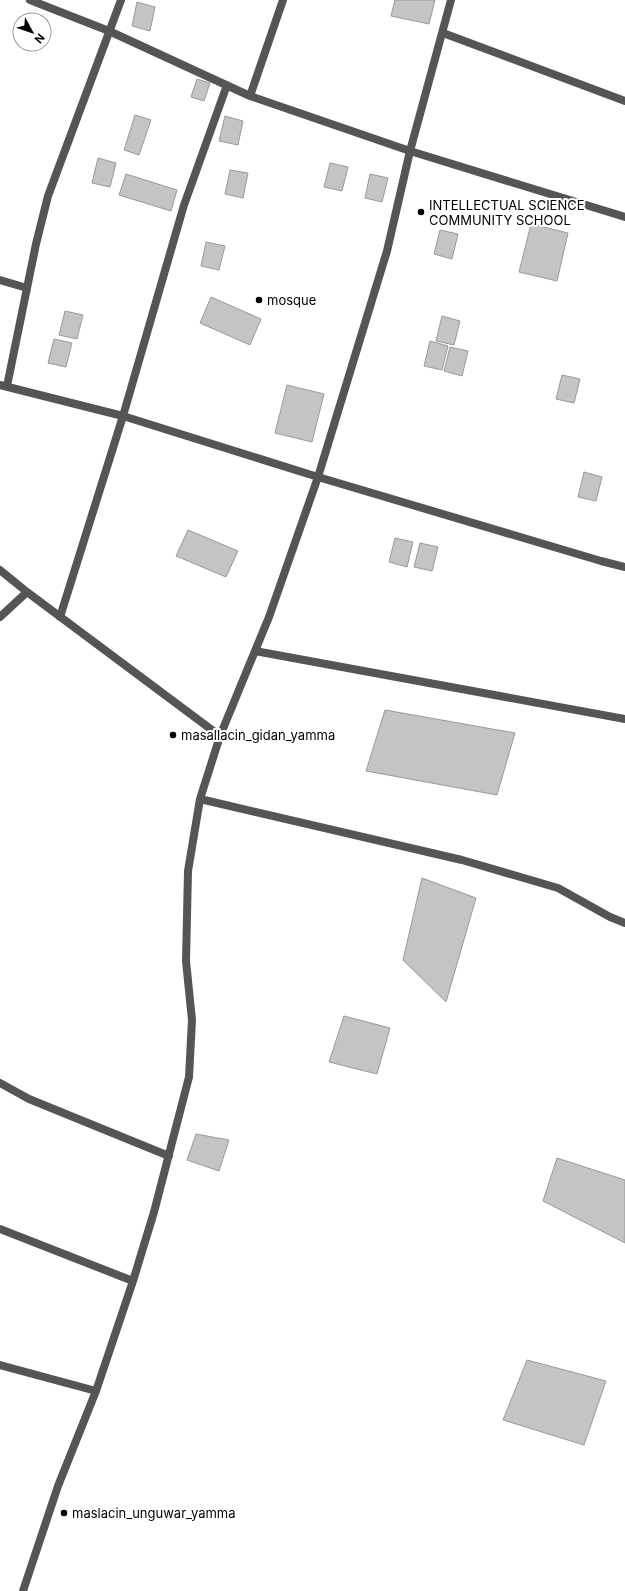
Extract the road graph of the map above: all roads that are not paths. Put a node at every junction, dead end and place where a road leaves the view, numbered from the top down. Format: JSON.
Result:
{"nodes":[{"id":1,"x":30,"y":0,"type":"edge"},
{"id":2,"x":121,"y":0,"type":"edge"},
{"id":3,"x":283,"y":0,"type":"edge"},
{"id":4,"x":451,"y":0,"type":"edge"},
{"id":5,"x":108,"y":32,"type":"junction"},
{"id":6,"x":443,"y":33,"type":"junction"},
{"id":7,"x":227,"y":85,"type":"junction"},
{"id":8,"x":250,"y":96,"type":"junction"},
{"id":9,"x":625,"y":101,"type":"edge"},
{"id":10,"x":410,"y":151,"type":"junction"},
{"id":11,"x":625,"y":217,"type":"edge"},
{"id":12,"x":0,"y":280,"type":"edge"},
{"id":13,"x":27,"y":288,"type":"junction"},
{"id":14,"x":4,"y":385,"type":"edge"},
{"id":15,"x":124,"y":416,"type":"junction"},
{"id":16,"x":318,"y":477,"type":"junction"},
{"id":17,"x":625,"y":567,"type":"edge"},
{"id":18,"x":0,"y":570,"type":"edge"},
{"id":19,"x":27,"y":592,"type":"junction"},
{"id":20,"x":60,"y":616,"type":"junction"},
{"id":21,"x":0,"y":617,"type":"edge"},
{"id":22,"x":255,"y":651,"type":"junction"},
{"id":23,"x":625,"y":719,"type":"edge"},
{"id":24,"x":220,"y":736,"type":"junction"},
{"id":25,"x":200,"y":799,"type":"junction"},
{"id":26,"x":625,"y":923,"type":"edge"},
{"id":27,"x":0,"y":1083,"type":"edge"},
{"id":28,"x":169,"y":1156,"type":"junction"},
{"id":29,"x":0,"y":1229,"type":"edge"},
{"id":30,"x":133,"y":1281,"type":"junction"},
{"id":31,"x":0,"y":1365,"type":"edge"},
{"id":32,"x":96,"y":1392,"type":"junction"},
{"id":33,"x":23,"y":1591,"type":"edge"}],
"edges":[{"from":1,"to":5,"type":"street"},
{"from":2,"to":5,"type":"street"},
{"from":3,"to":8,"type":"street"},
{"from":4,"to":6,"type":"street"},
{"from":5,"to":7,"type":"street"},
{"from":5,"to":13,"type":"street"},
{"from":6,"to":9,"type":"street"},
{"from":6,"to":10,"type":"street"},
{"from":7,"to":8,"type":"street"},
{"from":7,"to":15,"type":"street"},
{"from":8,"to":10,"type":"street"},
{"from":10,"to":11,"type":"street"},
{"from":10,"to":16,"type":"street"},
{"from":12,"to":13,"type":"street"},
{"from":13,"to":14,"type":"street"},
{"from":14,"to":15,"type":"street"},
{"from":15,"to":16,"type":"street"},
{"from":15,"to":20,"type":"street"},
{"from":16,"to":17,"type":"street"},
{"from":16,"to":22,"type":"street"},
{"from":18,"to":19,"type":"street"},
{"from":19,"to":20,"type":"street"},
{"from":19,"to":21,"type":"street"},
{"from":20,"to":24,"type":"street"},
{"from":22,"to":23,"type":"street"},
{"from":22,"to":24,"type":"street"},
{"from":24,"to":25,"type":"street"},
{"from":25,"to":26,"type":"street"},
{"from":25,"to":28,"type":"street"},
{"from":27,"to":28,"type":"street"},
{"from":28,"to":30,"type":"street"},
{"from":29,"to":30,"type":"street"},
{"from":30,"to":32,"type":"street"},
{"from":31,"to":32,"type":"street"},
{"from":32,"to":33,"type":"street"}]}
